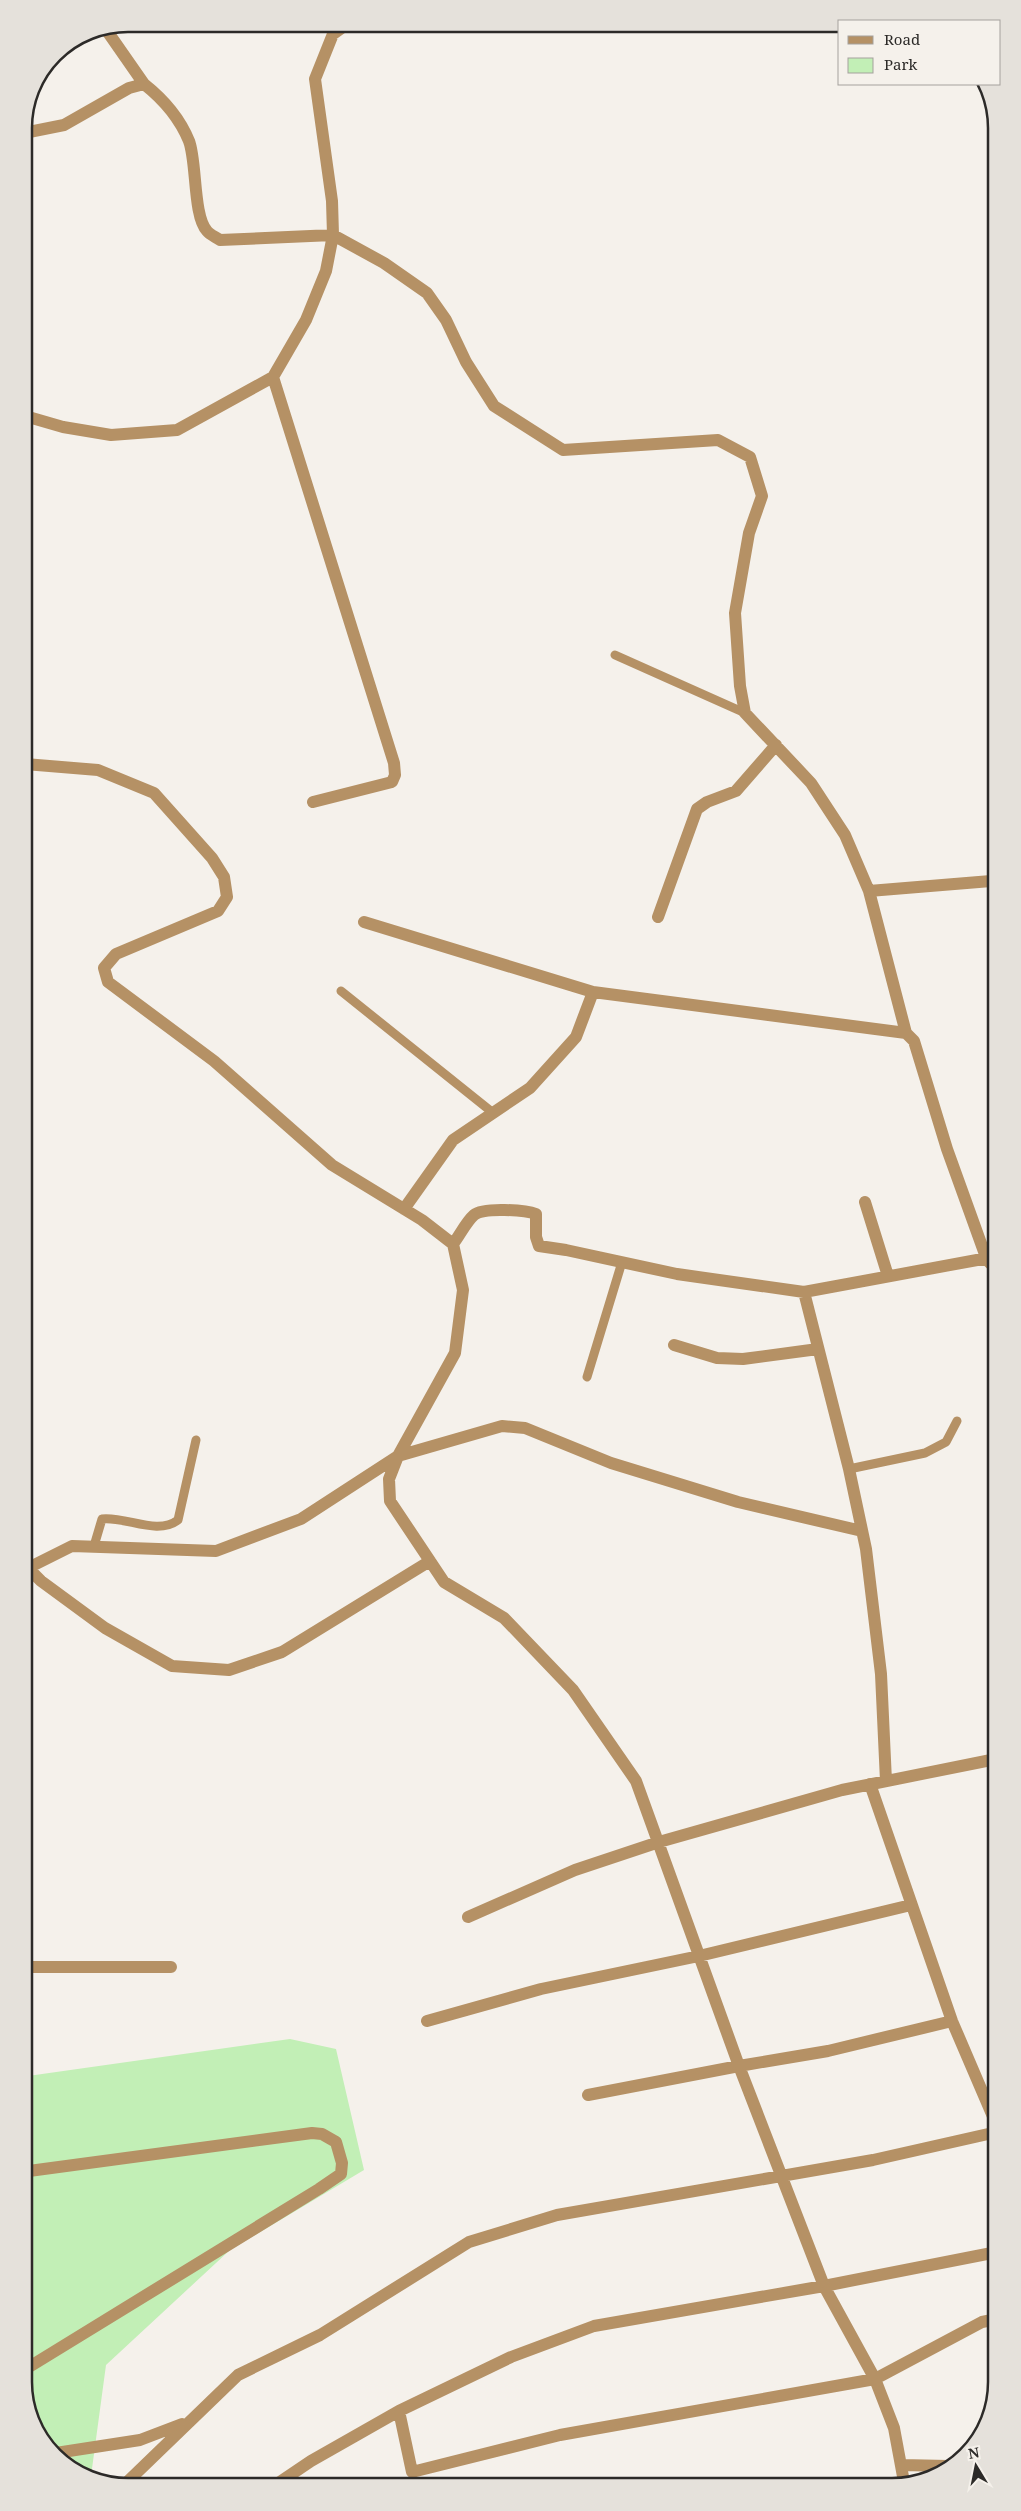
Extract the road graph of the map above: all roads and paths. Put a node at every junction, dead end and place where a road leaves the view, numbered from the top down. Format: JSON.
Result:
{"nodes":[{"id":1,"x":334,"y":33,"type":"edge"},
{"id":2,"x":109,"y":34,"type":"edge"},
{"id":3,"x":144,"y":84,"type":"junction"},
{"id":4,"x":33,"y":131,"type":"edge"},
{"id":5,"x":333,"y":235,"type":"junction"},
{"id":6,"x":273,"y":377,"type":"junction"},
{"id":7,"x":33,"y":418,"type":"edge"},
{"id":8,"x":615,"y":655,"type":"dead end"},
{"id":9,"x":745,"y":713,"type":"junction"},
{"id":10,"x":776,"y":746,"type":"junction"},
{"id":11,"x":33,"y":765,"type":"edge"},
{"id":12,"x":313,"y":802,"type":"dead end"},
{"id":13,"x":988,"y":881,"type":"edge"},
{"id":14,"x":869,"y":891,"type":"junction"},
{"id":15,"x":658,"y":917,"type":"dead end"},
{"id":16,"x":364,"y":922,"type":"dead end"},
{"id":17,"x":342,"y":991,"type":"dead end"},
{"id":18,"x":593,"y":992,"type":"junction"},
{"id":19,"x":906,"y":1033,"type":"junction"},
{"id":20,"x":492,"y":1112,"type":"junction"},
{"id":21,"x":865,"y":1202,"type":"dead end"},
{"id":22,"x":404,"y":1209,"type":"junction"},
{"id":23,"x":453,"y":1244,"type":"junction"},
{"id":24,"x":988,"y":1256,"type":"edge"},
{"id":25,"x":622,"y":1262,"type":"junction"},
{"id":26,"x":988,"y":1263,"type":"edge"},
{"id":27,"x":888,"y":1276,"type":"junction"},
{"id":28,"x":804,"y":1292,"type":"junction"},
{"id":29,"x":674,"y":1344,"type":"dead end"},
{"id":30,"x":818,"y":1349,"type":"junction"},
{"id":31,"x":587,"y":1377,"type":"dead end"},
{"id":32,"x":957,"y":1421,"type":"dead end"},
{"id":33,"x":196,"y":1440,"type":"dead end"},
{"id":34,"x":398,"y":1456,"type":"junction"},
{"id":35,"x":849,"y":1469,"type":"junction"},
{"id":36,"x":862,"y":1530,"type":"junction"},
{"id":37,"x":94,"y":1546,"type":"junction"},
{"id":38,"x":430,"y":1560,"type":"junction"},
{"id":39,"x":32,"y":1566,"type":"edge"},
{"id":40,"x":32,"y":1573,"type":"edge"},
{"id":41,"x":988,"y":1761,"type":"edge"},
{"id":42,"x":886,"y":1781,"type":"junction"},
{"id":43,"x":870,"y":1784,"type":"junction"},
{"id":44,"x":659,"y":1842,"type":"junction"},
{"id":45,"x":911,"y":1905,"type":"junction"},
{"id":46,"x":468,"y":1917,"type":"dead end"},
{"id":47,"x":698,"y":1956,"type":"junction"},
{"id":48,"x":32,"y":1967,"type":"edge"},
{"id":49,"x":171,"y":1968,"type":"dead end"},
{"id":50,"x":952,"y":2021,"type":"junction"},
{"id":51,"x":427,"y":2022,"type":"dead end"},
{"id":52,"x":739,"y":2066,"type":"junction"},
{"id":53,"x":588,"y":2095,"type":"dead end"},
{"id":54,"x":988,"y":2105,"type":"edge"},
{"id":55,"x":988,"y":2134,"type":"edge"},
{"id":56,"x":32,"y":2171,"type":"edge"},
{"id":57,"x":781,"y":2175,"type":"junction"},
{"id":58,"x":988,"y":2254,"type":"edge"},
{"id":59,"x":824,"y":2286,"type":"junction"},
{"id":60,"x":988,"y":2321,"type":"edge"},
{"id":61,"x":32,"y":2364,"type":"edge"},
{"id":62,"x":875,"y":2379,"type":"junction"},
{"id":63,"x":399,"y":2411,"type":"junction"},
{"id":64,"x":186,"y":2422,"type":"junction"},
{"id":65,"x":63,"y":2452,"type":"edge"},
{"id":66,"x":901,"y":2465,"type":"junction"},
{"id":67,"x":940,"y":2466,"type":"edge"},
{"id":68,"x":131,"y":2478,"type":"edge"},
{"id":69,"x":287,"y":2478,"type":"edge"},
{"id":70,"x":412,"y":2478,"type":"edge"},
{"id":71,"x":415,"y":2478,"type":"edge"},
{"id":72,"x":903,"y":2478,"type":"edge"}],
"edges":[{"from":1,"to":5,"type":"street"},
{"from":2,"to":3,"type":"street"},
{"from":3,"to":4,"type":"street"},
{"from":3,"to":5,"type":"street"},
{"from":5,"to":6,"type":"street"},
{"from":5,"to":9,"type":"street"},
{"from":6,"to":7,"type":"street"},
{"from":6,"to":12,"type":"street"},
{"from":8,"to":9,"type":"lane"},
{"from":9,"to":10,"type":"street"},
{"from":10,"to":14,"type":"street"},
{"from":10,"to":15,"type":"street"},
{"from":11,"to":22,"type":"street"},
{"from":13,"to":14,"type":"street"},
{"from":14,"to":19,"type":"street"},
{"from":16,"to":18,"type":"street"},
{"from":17,"to":20,"type":"lane"},
{"from":18,"to":19,"type":"street"},
{"from":18,"to":20,"type":"street"},
{"from":19,"to":24,"type":"street"},
{"from":20,"to":22,"type":"street"},
{"from":21,"to":27,"type":"street"},
{"from":22,"to":23,"type":"street"},
{"from":23,"to":25,"type":"street"},
{"from":23,"to":34,"type":"street"},
{"from":25,"to":28,"type":"street"},
{"from":25,"to":31,"type":"lane"},
{"from":26,"to":27,"type":"street"},
{"from":27,"to":28,"type":"street"},
{"from":28,"to":30,"type":"street"},
{"from":29,"to":30,"type":"street"},
{"from":30,"to":35,"type":"street"},
{"from":32,"to":35,"type":"lane"},
{"from":33,"to":37,"type":"lane"},
{"from":34,"to":36,"type":"street"},
{"from":34,"to":37,"type":"street"},
{"from":34,"to":38,"type":"street"},
{"from":35,"to":36,"type":"street"},
{"from":36,"to":42,"type":"street"},
{"from":37,"to":39,"type":"street"},
{"from":38,"to":40,"type":"street"},
{"from":38,"to":44,"type":"street"},
{"from":41,"to":42,"type":"street"},
{"from":42,"to":43,"type":"street"},
{"from":43,"to":44,"type":"street"},
{"from":43,"to":45,"type":"street"},
{"from":44,"to":46,"type":"street"},
{"from":44,"to":47,"type":"street"},
{"from":45,"to":47,"type":"street"},
{"from":45,"to":50,"type":"street"},
{"from":47,"to":51,"type":"street"},
{"from":47,"to":52,"type":"street"},
{"from":48,"to":49,"type":"street"},
{"from":50,"to":52,"type":"street"},
{"from":50,"to":54,"type":"street"},
{"from":52,"to":53,"type":"street"},
{"from":52,"to":57,"type":"street"},
{"from":55,"to":57,"type":"street"},
{"from":56,"to":61,"type":"street"},
{"from":57,"to":59,"type":"street"},
{"from":57,"to":64,"type":"street"},
{"from":58,"to":59,"type":"street"},
{"from":59,"to":62,"type":"street"},
{"from":59,"to":63,"type":"street"},
{"from":60,"to":62,"type":"street"},
{"from":62,"to":66,"type":"street"},
{"from":62,"to":71,"type":"street"},
{"from":63,"to":69,"type":"street"},
{"from":63,"to":70,"type":"street"},
{"from":64,"to":65,"type":"street"},
{"from":64,"to":68,"type":"street"},
{"from":66,"to":67,"type":"street"},
{"from":66,"to":72,"type":"street"}]}
